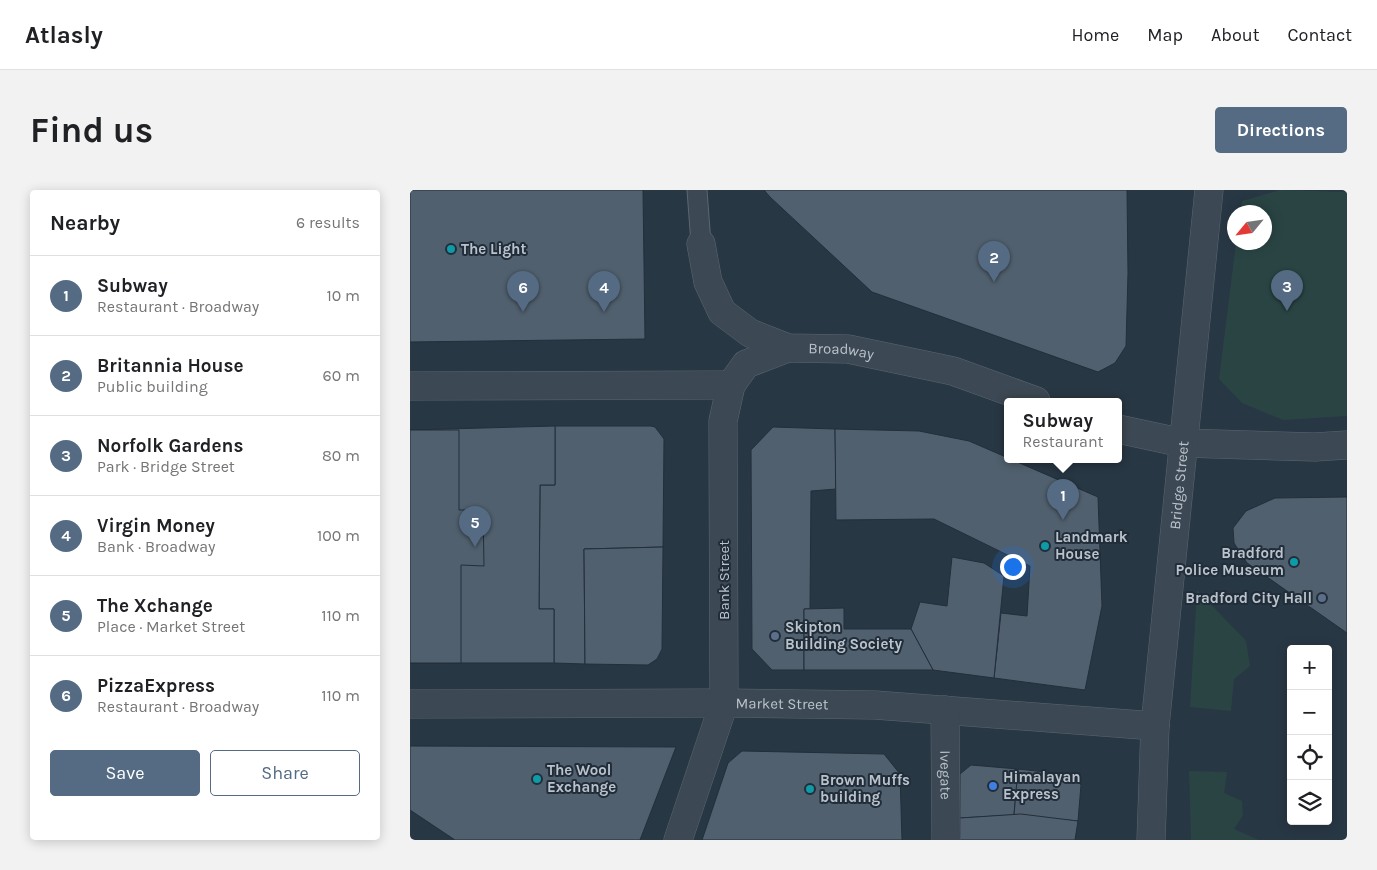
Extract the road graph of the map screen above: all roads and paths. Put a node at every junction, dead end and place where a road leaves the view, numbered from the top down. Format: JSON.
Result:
{"nodes":[{"id":1,"x":697,"y":190,"type":"edge"},
{"id":2,"x":1209,"y":190,"type":"edge"},
{"id":3,"x":701,"y":244,"type":"joint"},
{"id":4,"x":788,"y":348,"type":"junction"},
{"id":5,"x":731,"y":384,"type":"junction"},
{"id":6,"x":410,"y":386,"type":"edge"},
{"id":7,"x":1028,"y":398,"type":"edge"},
{"id":8,"x":1122,"y":430,"type":"edge"},
{"id":9,"x":1182,"y":443,"type":"junction"},
{"id":10,"x":1347,"y":445,"type":"edge"},
{"id":11,"x":724,"y":703,"type":"junction"},
{"id":12,"x":410,"y":704,"type":"edge"},
{"id":13,"x":945,"y":710,"type":"junction"},
{"id":14,"x":1155,"y":726,"type":"junction"},
{"id":15,"x":678,"y":840,"type":"edge"},
{"id":16,"x":946,"y":840,"type":"edge"},
{"id":17,"x":1151,"y":840,"type":"edge"}],
"edges":[{"from":1,"to":3,"type":"lane"},
{"from":2,"to":9,"type":"street","name":"Bridge Street"},
{"from":3,"to":4,"type":"street","name":"Broadway"},
{"from":4,"to":5,"type":"street","name":"Bank Street"},
{"from":4,"to":7,"type":"street","name":"Broadway"},
{"from":5,"to":6,"type":"street"},
{"from":5,"to":11,"type":"street","name":"Bank Street"},
{"from":8,"to":9,"type":"street"},
{"from":9,"to":10,"type":"street"},
{"from":9,"to":14,"type":"street","name":"Bridge Street"},
{"from":11,"to":12,"type":"street","name":"Market Street"},
{"from":11,"to":13,"type":"street","name":"Market Street"},
{"from":11,"to":15,"type":"street","name":"Bank Street"},
{"from":13,"to":14,"type":"street","name":"Market Street"},
{"from":13,"to":16,"type":"street","name":"Ivegate"},
{"from":14,"to":17,"type":"street","name":"Bridge Street"}]}
